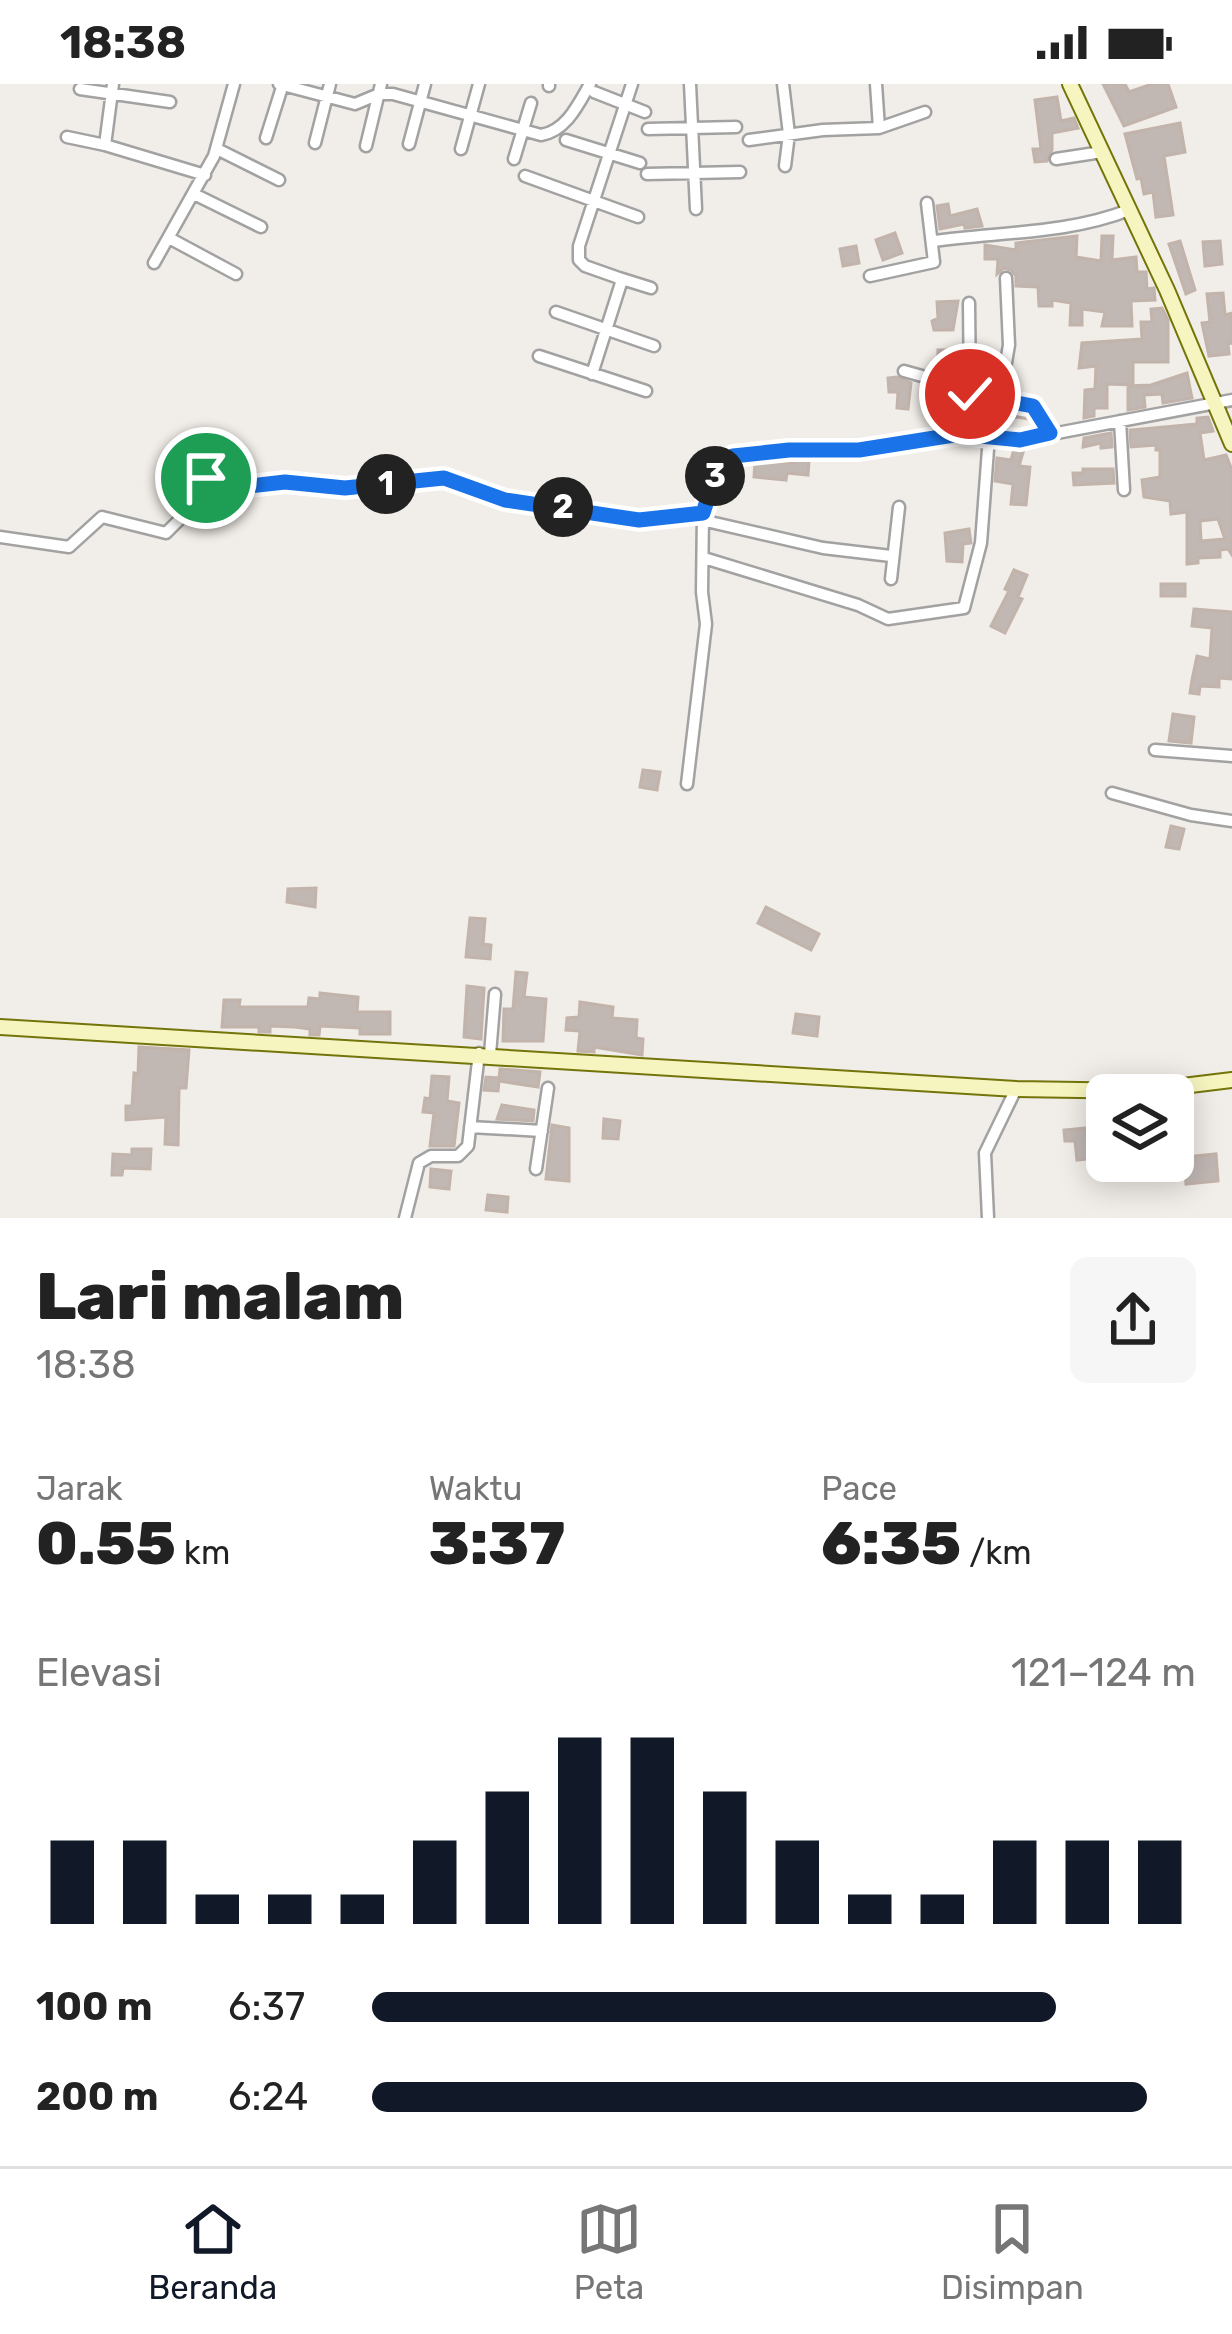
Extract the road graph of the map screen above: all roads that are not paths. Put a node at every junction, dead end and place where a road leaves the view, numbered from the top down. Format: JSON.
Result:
{"nodes":[{"id":1,"x":234,"y":84,"type":"edge"},
{"id":2,"x":281,"y":84,"type":"edge"},
{"id":3,"x":425,"y":84,"type":"edge"},
{"id":4,"x":479,"y":84,"type":"edge"},
{"id":5,"x":632,"y":84,"type":"edge"},
{"id":6,"x":690,"y":84,"type":"edge"},
{"id":7,"x":783,"y":84,"type":"edge"},
{"id":8,"x":876,"y":84,"type":"edge"},
{"id":9,"x":1070,"y":84,"type":"edge"},
{"id":10,"x":80,"y":88,"type":"dead end"},
{"id":11,"x":113,"y":88,"type":"edge"},
{"id":12,"x":592,"y":88,"type":"edge"},
{"id":13,"x":380,"y":89,"type":"edge"},
{"id":14,"x":328,"y":90,"type":"edge"},
{"id":15,"x":170,"y":102,"type":"dead end"},
{"id":16,"x":419,"y":102,"type":"junction"},
{"id":17,"x":531,"y":103,"type":"dead end"},
{"id":18,"x":625,"y":104,"type":"junction"},
{"id":19,"x":645,"y":112,"type":"dead end"},
{"id":20,"x":926,"y":112,"type":"dead end"},
{"id":21,"x":470,"y":117,"type":"junction"},
{"id":22,"x":736,"y":127,"type":"dead end"},
{"id":23,"x":692,"y":128,"type":"junction"},
{"id":24,"x":879,"y":128,"type":"junction"},
{"id":25,"x":648,"y":129,"type":"dead end"},
{"id":26,"x":522,"y":132,"type":"junction"},
{"id":27,"x":789,"y":134,"type":"junction"},
{"id":28,"x":67,"y":137,"type":"dead end"},
{"id":29,"x":266,"y":138,"type":"dead end"},
{"id":30,"x":566,"y":140,"type":"dead end"},
{"id":31,"x":748,"y":140,"type":"dead end"},
{"id":32,"x":315,"y":143,"type":"dead end"},
{"id":33,"x":409,"y":144,"type":"dead end"},
{"id":34,"x":105,"y":145,"type":"junction"},
{"id":35,"x":366,"y":146,"type":"dead end"},
{"id":36,"x":217,"y":148,"type":"junction"},
{"id":37,"x":461,"y":149,"type":"dead end"},
{"id":38,"x":1102,"y":152,"type":"junction"},
{"id":39,"x":607,"y":155,"type":"junction"},
{"id":40,"x":1056,"y":158,"type":"dead end"},
{"id":41,"x":514,"y":159,"type":"dead end"},
{"id":42,"x":785,"y":166,"type":"dead end"},
{"id":43,"x":740,"y":172,"type":"dead end"},
{"id":44,"x":205,"y":176,"type":"junction"},
{"id":45,"x":525,"y":176,"type":"dead end"},
{"id":46,"x":694,"y":176,"type":"junction"},
{"id":47,"x":279,"y":180,"type":"dead end"},
{"id":48,"x":194,"y":194,"type":"junction"},
{"id":49,"x":591,"y":200,"type":"junction"},
{"id":50,"x":927,"y":203,"type":"dead end"},
{"id":51,"x":696,"y":209,"type":"dead end"},
{"id":52,"x":1129,"y":210,"type":"junction"},
{"id":53,"x":638,"y":217,"type":"dead end"},
{"id":54,"x":261,"y":227,"type":"dead end"},
{"id":55,"x":169,"y":238,"type":"junction"},
{"id":56,"x":934,"y":241,"type":"junction"},
{"id":57,"x":154,"y":263,"type":"dead end"},
{"id":58,"x":236,"y":274,"type":"dead end"},
{"id":59,"x":870,"y":276,"type":"dead end"},
{"id":60,"x":619,"y":278,"type":"junction"},
{"id":61,"x":1006,"y":278,"type":"dead end"},
{"id":62,"x":651,"y":288,"type":"dead end"},
{"id":63,"x":969,"y":303,"type":"dead end"},
{"id":64,"x":556,"y":312,"type":"dead end"},
{"id":65,"x":606,"y":330,"type":"junction"},
{"id":66,"x":654,"y":346,"type":"dead end"},
{"id":67,"x":539,"y":356,"type":"dead end"},
{"id":68,"x":904,"y":371,"type":"dead end"},
{"id":69,"x":592,"y":374,"type":"junction"},
{"id":70,"x":646,"y":391,"type":"dead end"},
{"id":71,"x":970,"y":394,"type":"junction"},
{"id":72,"x":1000,"y":398,"type":"junction"},
{"id":73,"x":1232,"y":400,"type":"edge"},
{"id":74,"x":1216,"y":404,"type":"junction"},
{"id":75,"x":1120,"y":421,"type":"junction"},
{"id":76,"x":1050,"y":433,"type":"junction"},
{"id":77,"x":989,"y":436,"type":"junction"},
{"id":78,"x":1232,"y":444,"type":"edge"},
{"id":79,"x":1124,"y":490,"type":"dead end"},
{"id":80,"x":899,"y":507,"type":"dead end"},
{"id":81,"x":705,"y":517,"type":"junction"},
{"id":82,"x":0,"y":537,"type":"edge"},
{"id":83,"x":891,"y":556,"type":"junction"},
{"id":84,"x":704,"y":558,"type":"junction"},
{"id":85,"x":891,"y":579,"type":"dead end"},
{"id":86,"x":1155,"y":750,"type":"dead end"},
{"id":87,"x":1232,"y":756,"type":"edge"},
{"id":88,"x":686,"y":784,"type":"dead end"},
{"id":89,"x":1112,"y":793,"type":"dead end"},
{"id":90,"x":1232,"y":821,"type":"edge"},
{"id":91,"x":495,"y":994,"type":"dead end"},
{"id":92,"x":0,"y":1027,"type":"edge"},
{"id":93,"x":484,"y":1054,"type":"junction"},
{"id":94,"x":1232,"y":1080,"type":"edge"},
{"id":95,"x":548,"y":1088,"type":"dead end"},
{"id":96,"x":1016,"y":1089,"type":"junction"},
{"id":97,"x":470,"y":1127,"type":"junction"},
{"id":98,"x":542,"y":1131,"type":"junction"},
{"id":99,"x":536,"y":1169,"type":"dead end"},
{"id":100,"x":405,"y":1218,"type":"edge"},
{"id":101,"x":988,"y":1218,"type":"edge"}],
"edges":[{"from":1,"to":36,"type":"street"},
{"from":2,"to":14,"type":"street"},
{"from":2,"to":29,"type":"street"},
{"from":3,"to":16,"type":"street"},
{"from":4,"to":21,"type":"street"},
{"from":5,"to":18,"type":"street"},
{"from":6,"to":23,"type":"street"},
{"from":7,"to":27,"type":"street"},
{"from":8,"to":24,"type":"street"},
{"from":9,"to":38,"type":"street"},
{"from":10,"to":11,"type":"street"},
{"from":11,"to":15,"type":"street"},
{"from":11,"to":34,"type":"street"},
{"from":12,"to":18,"type":"street"},
{"from":12,"to":26,"type":"street"},
{"from":13,"to":14,"type":"street"},
{"from":13,"to":16,"type":"street"},
{"from":13,"to":35,"type":"street"},
{"from":14,"to":32,"type":"street"},
{"from":16,"to":21,"type":"street"},
{"from":16,"to":33,"type":"street"},
{"from":17,"to":26,"type":"street"},
{"from":18,"to":19,"type":"street"},
{"from":18,"to":39,"type":"street"},
{"from":20,"to":24,"type":"street"},
{"from":21,"to":26,"type":"street"},
{"from":21,"to":37,"type":"street"},
{"from":22,"to":23,"type":"street"},
{"from":23,"to":25,"type":"street"},
{"from":23,"to":46,"type":"street"},
{"from":24,"to":27,"type":"street"},
{"from":26,"to":41,"type":"street"},
{"from":27,"to":31,"type":"street"},
{"from":27,"to":42,"type":"street"},
{"from":28,"to":34,"type":"street"},
{"from":30,"to":39,"type":"street"},
{"from":34,"to":44,"type":"street"},
{"from":36,"to":44,"type":"street"},
{"from":36,"to":47,"type":"street"},
{"from":38,"to":40,"type":"street"},
{"from":38,"to":52,"type":"street"},
{"from":39,"to":46,"type":"street"},
{"from":39,"to":49,"type":"street"},
{"from":43,"to":46,"type":"street"},
{"from":44,"to":48,"type":"street"},
{"from":45,"to":49,"type":"street"},
{"from":46,"to":51,"type":"street"},
{"from":48,"to":54,"type":"street"},
{"from":48,"to":55,"type":"street"},
{"from":49,"to":53,"type":"street"},
{"from":49,"to":60,"type":"street"},
{"from":50,"to":56,"type":"street"},
{"from":52,"to":56,"type":"street"},
{"from":52,"to":74,"type":"street"},
{"from":55,"to":57,"type":"street"},
{"from":55,"to":58,"type":"street"},
{"from":56,"to":59,"type":"street"},
{"from":60,"to":62,"type":"street"},
{"from":60,"to":65,"type":"street"},
{"from":61,"to":72,"type":"street"},
{"from":63,"to":71,"type":"street"},
{"from":64,"to":65,"type":"street"},
{"from":65,"to":66,"type":"street"},
{"from":65,"to":69,"type":"street"},
{"from":67,"to":69,"type":"street"},
{"from":68,"to":71,"type":"street"},
{"from":69,"to":70,"type":"street"},
{"from":71,"to":72,"type":"street"},
{"from":72,"to":76,"type":"street"},
{"from":73,"to":74,"type":"street"},
{"from":74,"to":75,"type":"street"},
{"from":74,"to":78,"type":"street"},
{"from":75,"to":76,"type":"street"},
{"from":75,"to":79,"type":"street"},
{"from":76,"to":77,"type":"street"},
{"from":77,"to":81,"type":"street"},
{"from":77,"to":84,"type":"street"},
{"from":80,"to":83,"type":"street"},
{"from":81,"to":82,"type":"street"},
{"from":81,"to":83,"type":"street"},
{"from":81,"to":84,"type":"street"},
{"from":83,"to":85,"type":"street"},
{"from":84,"to":88,"type":"street"},
{"from":86,"to":87,"type":"street"},
{"from":89,"to":90,"type":"street"},
{"from":91,"to":93,"type":"street"},
{"from":92,"to":93,"type":"street"},
{"from":93,"to":96,"type":"street"},
{"from":93,"to":97,"type":"street"},
{"from":94,"to":96,"type":"street"},
{"from":95,"to":98,"type":"street"},
{"from":96,"to":101,"type":"street"},
{"from":97,"to":98,"type":"street"},
{"from":97,"to":100,"type":"street"},
{"from":98,"to":99,"type":"street"}]}
